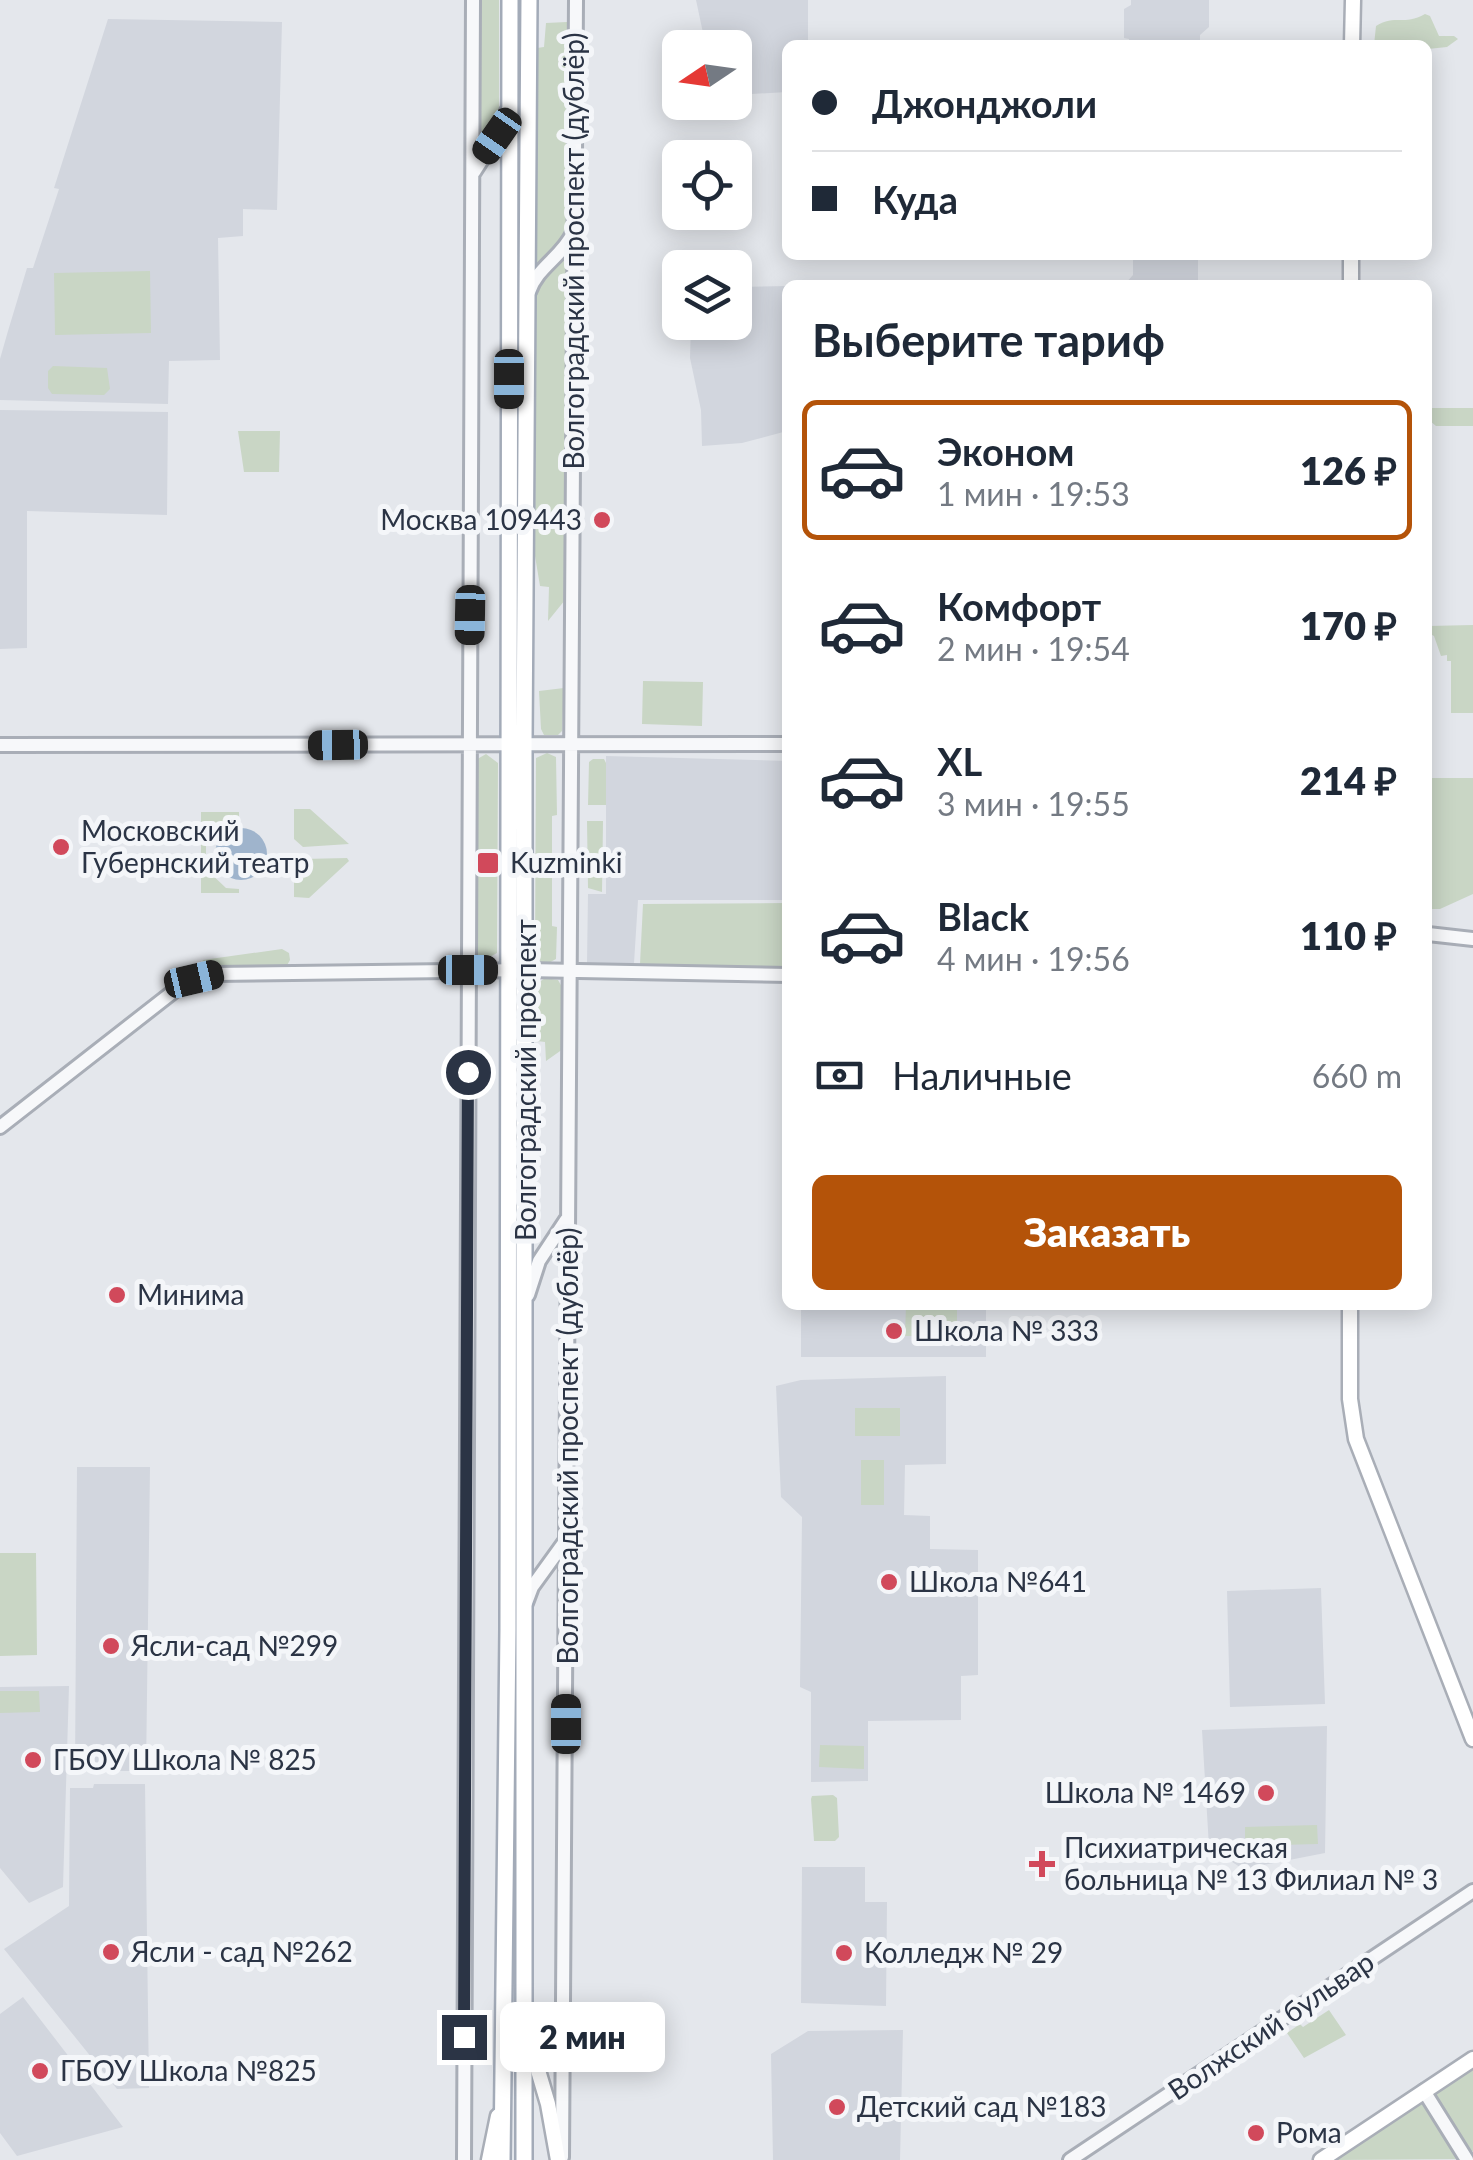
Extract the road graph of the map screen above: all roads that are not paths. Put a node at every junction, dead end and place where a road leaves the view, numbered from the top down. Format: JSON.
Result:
{"nodes":[{"id":1,"x":473,"y":0,"type":"edge"},
{"id":2,"x":510,"y":0,"type":"edge"},
{"id":3,"x":529,"y":0,"type":"edge"},
{"id":4,"x":576,"y":0,"type":"edge"},
{"id":5,"x":1353,"y":0,"type":"edge"},
{"id":6,"x":1352,"y":40,"type":"edge"},
{"id":7,"x":509,"y":104,"type":"junction"},
{"id":8,"x":472,"y":174,"type":"junction"},
{"id":9,"x":574,"y":229,"type":"junction"},
{"id":10,"x":528,"y":294,"type":"junction"},
{"id":11,"x":516,"y":742,"type":"junction"},
{"id":12,"x":570,"y":742,"type":"junction"},
{"id":13,"x":469,"y":743,"type":"junction"},
{"id":14,"x":782,"y":744,"type":"edge"},
{"id":15,"x":0,"y":745,"type":"edge"},
{"id":16,"x":1432,"y":934,"type":"edge"},
{"id":17,"x":1473,"y":939,"type":"edge"},
{"id":18,"x":468,"y":970,"type":"junction"},
{"id":19,"x":518,"y":970,"type":"junction"},
{"id":20,"x":569,"y":971,"type":"junction"},
{"id":21,"x":782,"y":976,"type":"edge"},
{"id":22,"x":0,"y":1126,"type":"edge"},
{"id":23,"x":570,"y":1210,"type":"junction"},
{"id":24,"x":526,"y":1302,"type":"junction"},
{"id":25,"x":1350,"y":1310,"type":"edge"},
{"id":26,"x":567,"y":1538,"type":"junction"},
{"id":27,"x":525,"y":1605,"type":"junction"},
{"id":28,"x":1473,"y":1738,"type":"edge"},
{"id":29,"x":1473,"y":1892,"type":"edge"},
{"id":30,"x":524,"y":2020,"type":"junction"},
{"id":31,"x":1473,"y":2059,"type":"edge"},
{"id":32,"x":503,"y":2090,"type":"junction"},
{"id":33,"x":1424,"y":2091,"type":"junction"},
{"id":34,"x":464,"y":2160,"type":"edge"},
{"id":35,"x":489,"y":2160,"type":"edge"},
{"id":36,"x":502,"y":2160,"type":"edge"},
{"id":37,"x":524,"y":2160,"type":"edge"},
{"id":38,"x":560,"y":2160,"type":"edge"},
{"id":39,"x":1070,"y":2160,"type":"edge"},
{"id":40,"x":1321,"y":2160,"type":"edge"},
{"id":41,"x":1466,"y":2160,"type":"edge"}],
"edges":[{"from":1,"to":8,"type":"street"},
{"from":2,"to":7,"type":"main road","name":"Волгоградский проспект"},
{"from":3,"to":10,"type":"main road","name":"Волгоградский проспект"},
{"from":4,"to":9,"type":"street","name":"Волгоградский проспект (дублёр)"},
{"from":5,"to":6,"type":"main road"},
{"from":7,"to":8,"type":"street"},
{"from":7,"to":11,"type":"main road","name":"Волгоградский проспект"},
{"from":8,"to":13,"type":"street"},
{"from":9,"to":10,"type":"street"},
{"from":9,"to":12,"type":"street","name":"Волгоградский проспект (дублёр)"},
{"from":10,"to":11,"type":"main road","name":"Волгоградский проспект"},
{"from":11,"to":12,"type":"street"},
{"from":11,"to":13,"type":"street"},
{"from":11,"to":19,"type":"main road","name":"Волгоградский проспект"},
{"from":12,"to":14,"type":"street"},
{"from":12,"to":20,"type":"street","name":"Волгоградский проспект (дублёр)"},
{"from":13,"to":15,"type":"street"},
{"from":13,"to":18,"type":"street"},
{"from":16,"to":17,"type":"street"},
{"from":18,"to":19,"type":"street"},
{"from":18,"to":22,"type":"street"},
{"from":18,"to":34,"type":"street"},
{"from":19,"to":20,"type":"street"},
{"from":19,"to":24,"type":"main road","name":"Волгоградский проспект"},
{"from":19,"to":32,"type":"main road","name":"Волгоградский проспект"},
{"from":20,"to":21,"type":"street"},
{"from":20,"to":23,"type":"street","name":"Волгоградский проспект (дублёр)"},
{"from":23,"to":24,"type":"street"},
{"from":23,"to":26,"type":"street","name":"Волгоградский проспект (дублёр)"},
{"from":24,"to":27,"type":"main road","name":"Волгоградский проспект"},
{"from":25,"to":28,"type":"main road"},
{"from":26,"to":27,"type":"street"},
{"from":26,"to":38,"type":"street","name":"Волгоградский проспект (дублёр)"},
{"from":27,"to":30,"type":"main road","name":"Волгоградский проспект"},
{"from":29,"to":39,"type":"street","name":"Волжский бульвар"},
{"from":30,"to":37,"type":"main road","name":"Волгоградский проспект"},
{"from":30,"to":38,"type":"main road","name":"Волгоградский проспект (дублёр)"},
{"from":31,"to":33,"type":"main road"},
{"from":32,"to":35,"type":"main road"},
{"from":32,"to":36,"type":"main road","name":"Волгоградский проспект"},
{"from":33,"to":40,"type":"main road"},
{"from":33,"to":41,"type":"street"}]}
